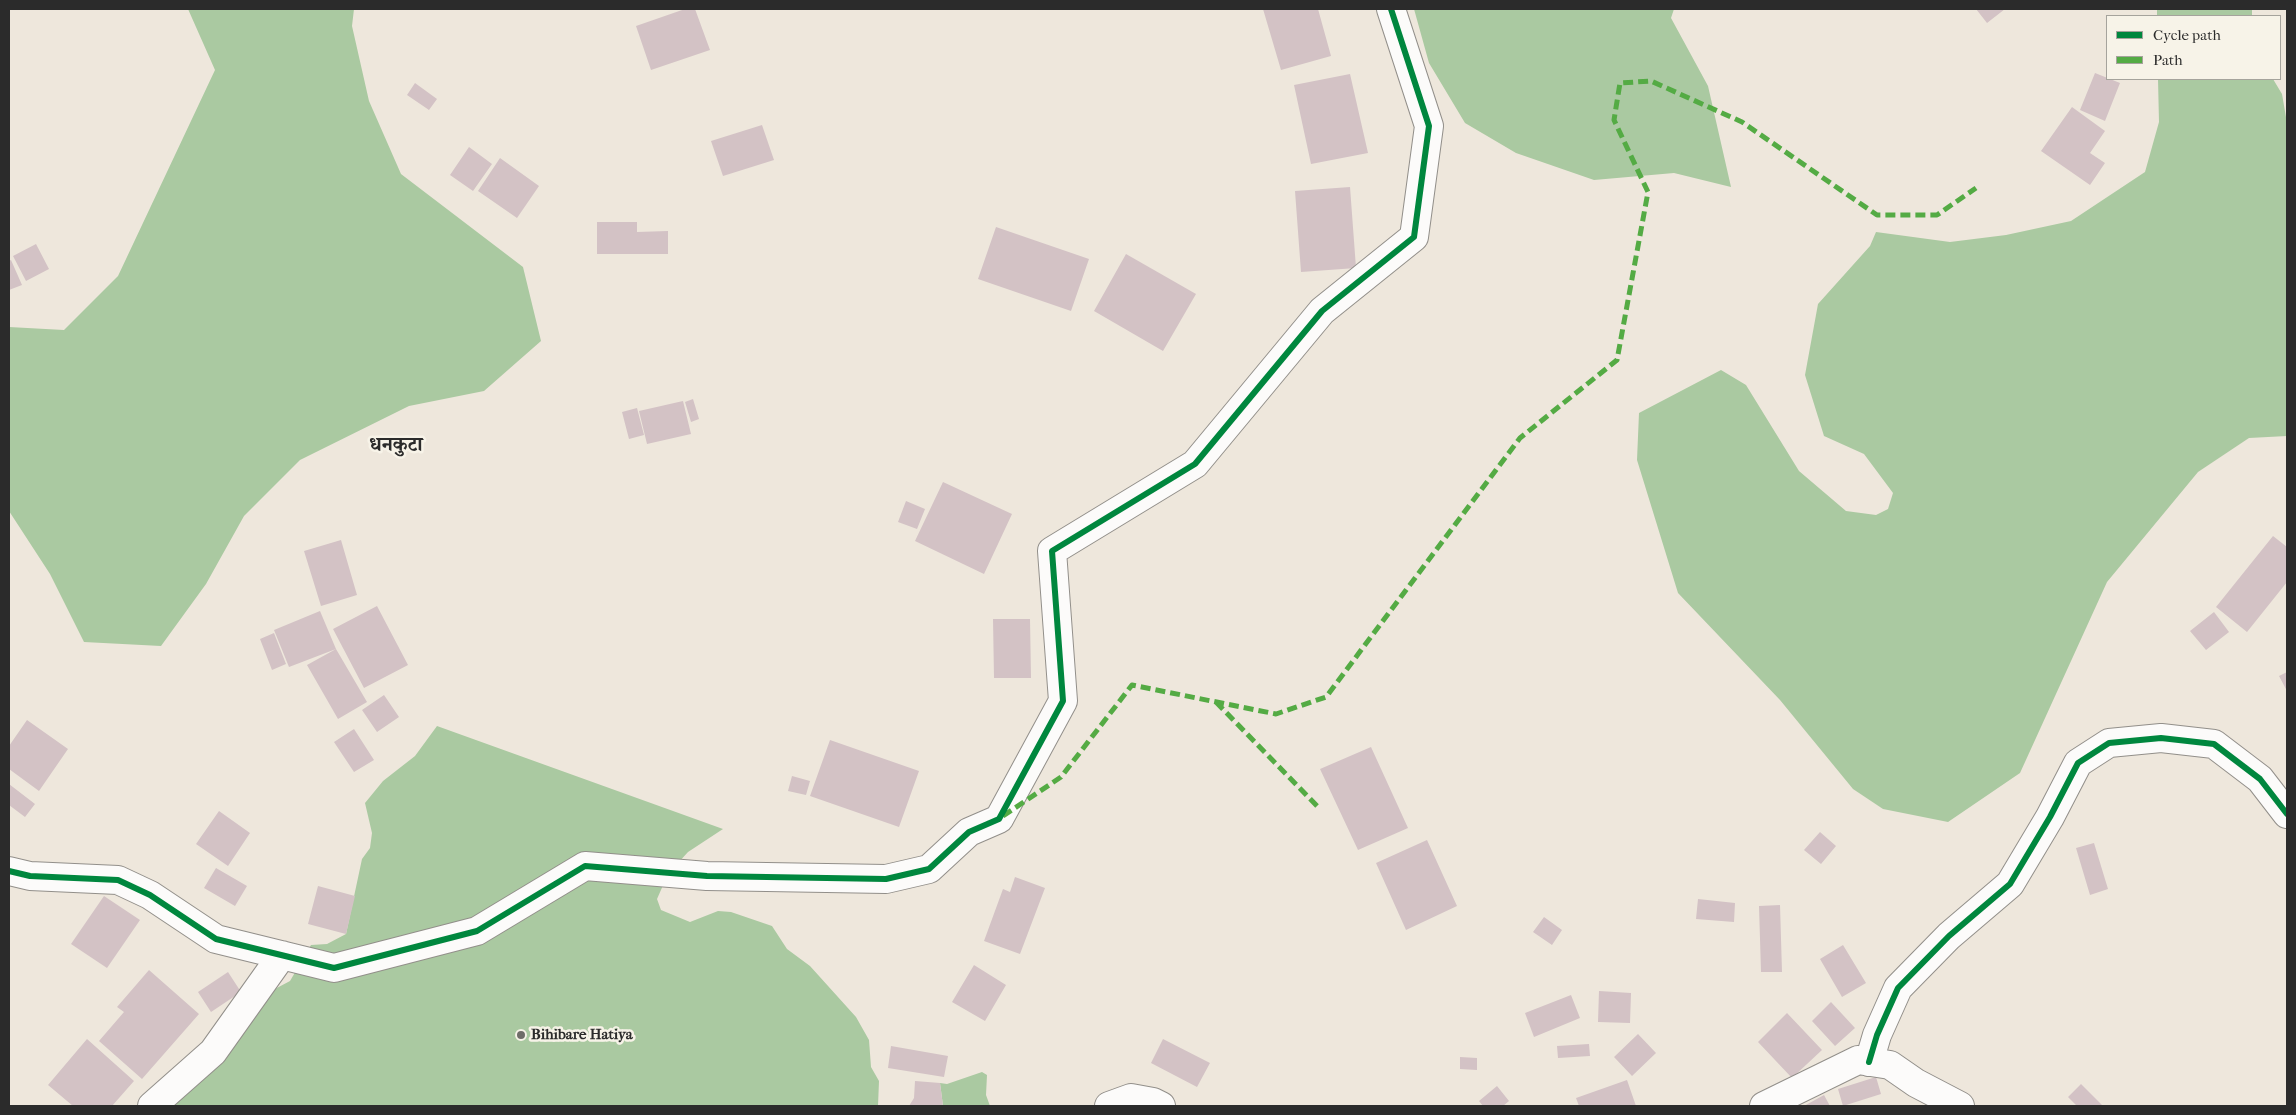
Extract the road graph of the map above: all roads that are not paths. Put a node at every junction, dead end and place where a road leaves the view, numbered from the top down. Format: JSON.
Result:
{"nodes":[{"id":1,"x":1391,"y":9,"type":"edge"},
{"id":2,"x":2287,"y":814,"type":"edge"},
{"id":3,"x":9,"y":871,"type":"edge"},
{"id":4,"x":282,"y":955,"type":"junction"},
{"id":5,"x":1869,"y":1062,"type":"junction"},
{"id":6,"x":152,"y":1106,"type":"edge"},
{"id":7,"x":1109,"y":1106,"type":"edge"},
{"id":8,"x":1162,"y":1106,"type":"edge"},
{"id":9,"x":1764,"y":1106,"type":"edge"},
{"id":10,"x":1960,"y":1106,"type":"edge"}],
"edges":[{"from":1,"to":4,"type":"street"},
{"from":2,"to":5,"type":"street"},
{"from":3,"to":4,"type":"street"},
{"from":4,"to":6,"type":"street"},
{"from":5,"to":9,"type":"street"},
{"from":5,"to":10,"type":"street"},
{"from":7,"to":8,"type":"street"}]}
